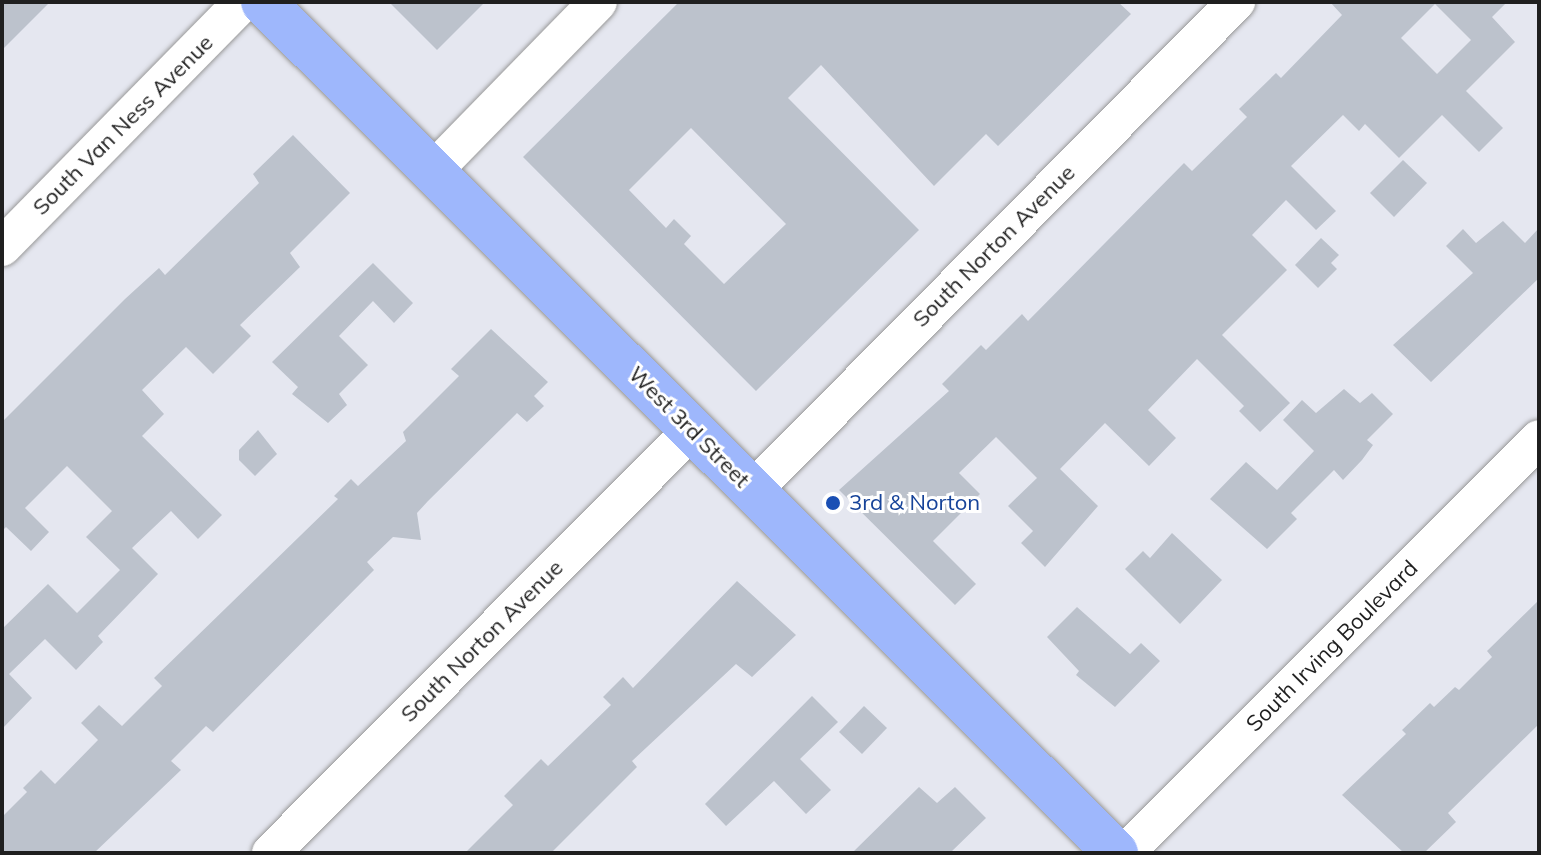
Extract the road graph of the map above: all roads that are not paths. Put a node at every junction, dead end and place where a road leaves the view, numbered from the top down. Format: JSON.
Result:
{"nodes":[{"id":1,"x":243,"y":2,"type":"edge"},
{"id":2,"x":263,"y":2,"type":"edge"},
{"id":3,"x":598,"y":2,"type":"edge"},
{"id":4,"x":1236,"y":2,"type":"edge"},
{"id":5,"x":433,"y":171,"type":"junction"},
{"id":6,"x":2,"y":247,"type":"edge"},
{"id":7,"x":692,"y":430,"type":"junction"},
{"id":8,"x":1539,"y":439,"type":"edge"},
{"id":9,"x":753,"y":490,"type":"junction"},
{"id":10,"x":271,"y":853,"type":"edge"},
{"id":11,"x":1116,"y":853,"type":"edge"},
{"id":12,"x":1125,"y":853,"type":"edge"}],
"edges":[{"from":1,"to":6,"type":"street","name":"South Van Ness Avenue"},
{"from":2,"to":5,"type":"main road","name":"West 3rd Street"},
{"from":3,"to":5,"type":"street"},
{"from":4,"to":9,"type":"street","name":"South Norton Avenue"},
{"from":5,"to":7,"type":"main road","name":"West 3rd Street"},
{"from":7,"to":9,"type":"main road","name":"West 3rd Street"},
{"from":7,"to":10,"type":"street","name":"South Norton Avenue"},
{"from":8,"to":12,"type":"street","name":"South Irving Boulevard"},
{"from":9,"to":11,"type":"main road","name":"West 3rd Street"}]}
